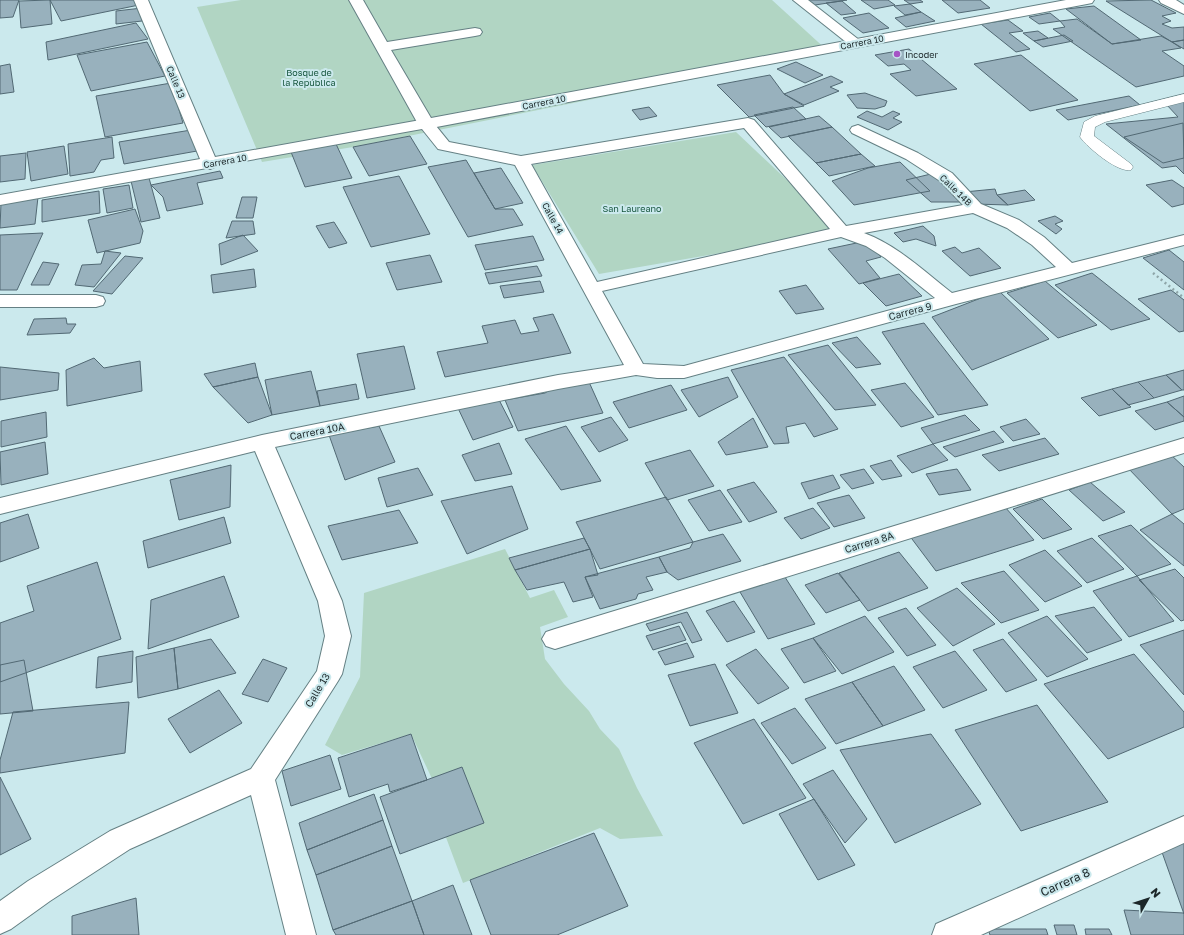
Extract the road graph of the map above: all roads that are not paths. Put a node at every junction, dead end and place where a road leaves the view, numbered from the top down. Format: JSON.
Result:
{"nodes":[{"id":1,"x":141,"y":0,"type":"edge"},
{"id":2,"x":356,"y":0,"type":"edge"},
{"id":3,"x":800,"y":0,"type":"edge"},
{"id":4,"x":1087,"y":0,"type":"edge"},
{"id":5,"x":1166,"y":0,"type":"edge"},
{"id":6,"x":1184,"y":10,"type":"edge"},
{"id":7,"x":475,"y":32,"type":"dead end"},
{"id":8,"x":856,"y":43,"type":"junction"},
{"id":9,"x":383,"y":47,"type":"junction"},
{"id":10,"x":1184,"y":98,"type":"edge"},
{"id":11,"x":426,"y":124,"type":"junction"},
{"id":12,"x":858,"y":130,"type":"dead end"},
{"id":13,"x":521,"y":161,"type":"junction"},
{"id":14,"x":210,"y":164,"type":"junction"},
{"id":15,"x":1126,"y":167,"type":"dead end"},
{"id":16,"x":0,"y":200,"type":"edge"},
{"id":17,"x":975,"y":208,"type":"junction"},
{"id":18,"x":842,"y":232,"type":"junction"},
{"id":19,"x":1184,"y":240,"type":"edge"},
{"id":20,"x":1069,"y":270,"type":"junction"},
{"id":21,"x":593,"y":288,"type":"junction"},
{"id":22,"x":949,"y":300,"type":"junction"},
{"id":23,"x":0,"y":301,"type":"edge"},
{"id":24,"x":96,"y":301,"type":"dead end"},
{"id":25,"x":636,"y":369,"type":"junction"},
{"id":26,"x":262,"y":442,"type":"junction"},
{"id":27,"x":1184,"y":446,"type":"edge"},
{"id":28,"x":0,"y":506,"type":"edge"},
{"id":29,"x":555,"y":639,"type":"dead end"},
{"id":30,"x":261,"y":778,"type":"junction"},
{"id":31,"x":1184,"y":830,"type":"edge"},
{"id":32,"x":0,"y":919,"type":"edge"},
{"id":33,"x":301,"y":935,"type":"edge"},
{"id":34,"x":947,"y":935,"type":"edge"}],
"edges":[{"from":1,"to":14,"type":"street","name":"Calle 13"},
{"from":2,"to":9,"type":"street"},
{"from":3,"to":8,"type":"street"},
{"from":4,"to":8,"type":"street","name":"Carrera 10"},
{"from":5,"to":6,"type":"street"},
{"from":7,"to":9,"type":"street"},
{"from":8,"to":11,"type":"street","name":"Carrera 10"},
{"from":9,"to":11,"type":"street"},
{"from":10,"to":15,"type":"lane"},
{"from":11,"to":13,"type":"street"},
{"from":11,"to":14,"type":"street","name":"Carrera 10"},
{"from":12,"to":17,"type":"street","name":"Calle 14B"},
{"from":13,"to":18,"type":"street"},
{"from":13,"to":21,"type":"street","name":"Calle 14"},
{"from":14,"to":16,"type":"street","name":"Carrera 10"},
{"from":17,"to":18,"type":"street"},
{"from":17,"to":20,"type":"street","name":"Calle 14B"},
{"from":18,"to":21,"type":"street"},
{"from":18,"to":22,"type":"street"},
{"from":19,"to":20,"type":"street","name":"Carrera 9"},
{"from":20,"to":22,"type":"street","name":"Carrera 9"},
{"from":21,"to":25,"type":"street","name":"Calle 14"},
{"from":22,"to":25,"type":"street","name":"Carrera 9"},
{"from":23,"to":24,"type":"street"},
{"from":25,"to":26,"type":"street","name":"Carrera 10A"},
{"from":26,"to":28,"type":"street","name":"Carrera 10A"},
{"from":26,"to":30,"type":"street","name":"Calle 13"},
{"from":27,"to":29,"type":"street","name":"Carrera 8A"},
{"from":30,"to":32,"type":"street"},
{"from":30,"to":33,"type":"street"},
{"from":31,"to":34,"type":"street","name":"Carrera 8"}]}
